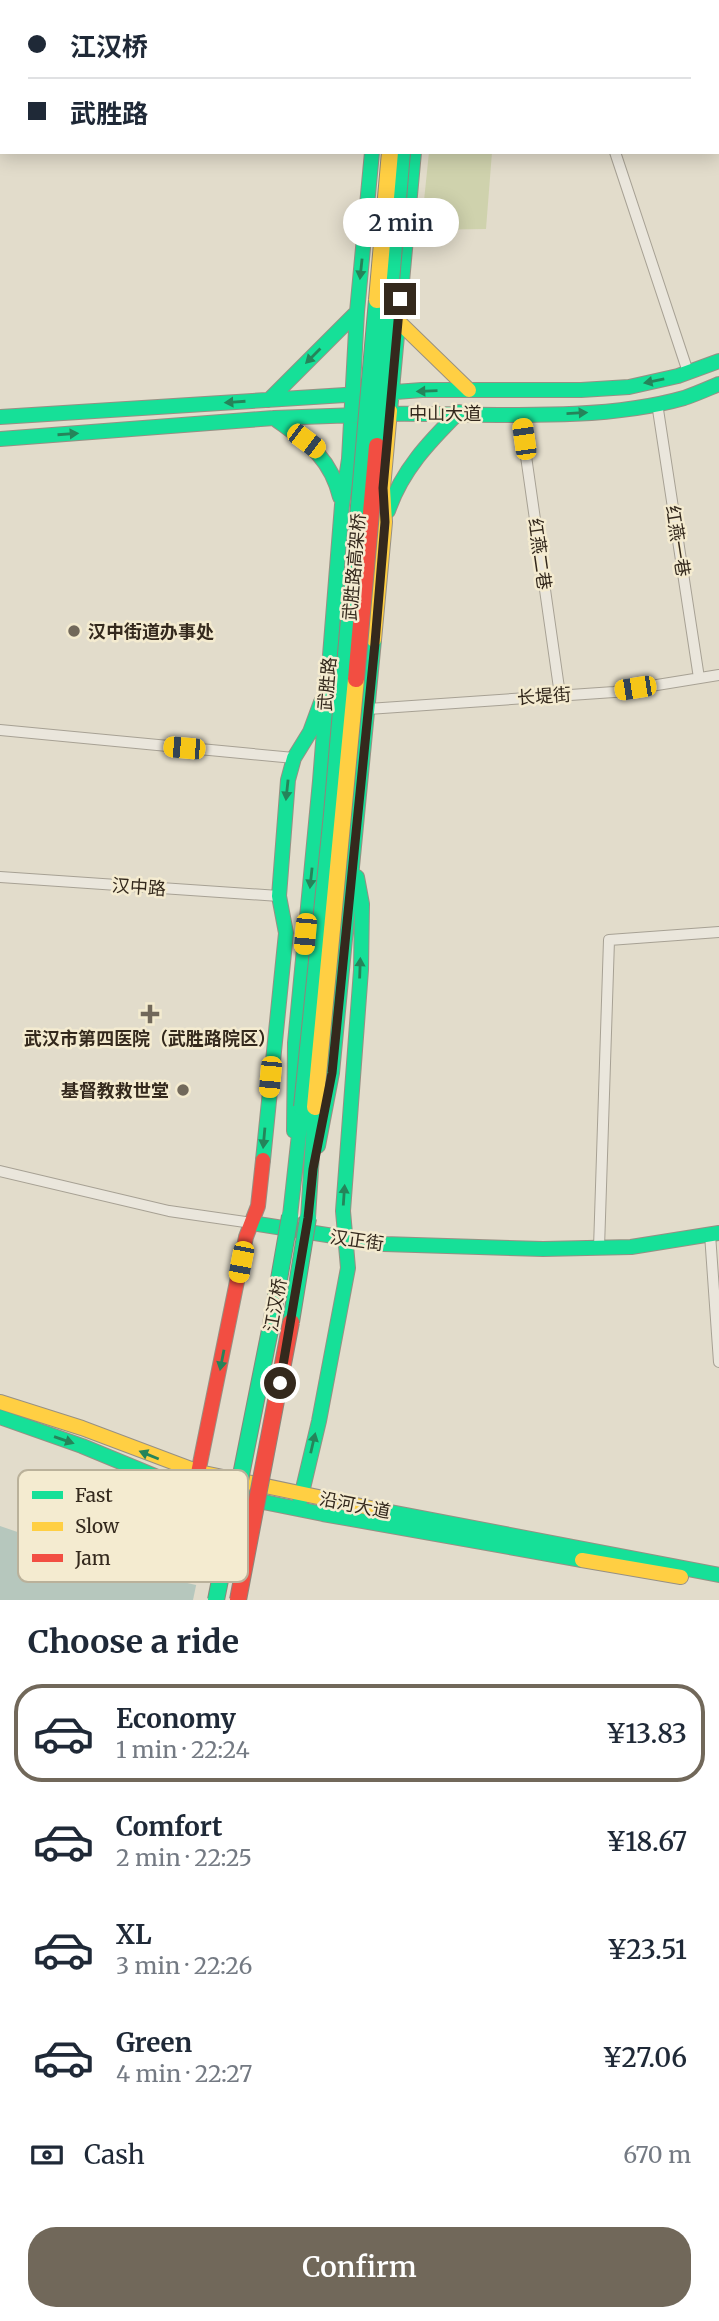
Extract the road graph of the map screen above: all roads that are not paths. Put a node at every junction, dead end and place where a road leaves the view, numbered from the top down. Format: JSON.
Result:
{"nodes":[{"id":1,"x":372,"y":154,"type":"edge"},
{"id":2,"x":390,"y":154,"type":"edge"},
{"id":3,"x":402,"y":154,"type":"edge"},
{"id":4,"x":414,"y":154,"type":"edge"},
{"id":5,"x":616,"y":154,"type":"edge"},
{"id":6,"x":357,"y":312,"type":"junction"},
{"id":7,"x":398,"y":321,"type":"junction"},
{"id":8,"x":719,"y":361,"type":"edge"},
{"id":9,"x":688,"y":372,"type":"junction"},
{"id":10,"x":719,"y":384,"type":"edge"},
{"id":11,"x":468,"y":390,"type":"junction"},
{"id":12,"x":391,"y":393,"type":"junction"},
{"id":13,"x":352,"y":395,"type":"junction"},
{"id":14,"x":269,"y":400,"type":"junction"},
{"id":15,"x":657,"y":403,"type":"junction"},
{"id":16,"x":460,"y":412,"type":"junction"},
{"id":17,"x":389,"y":414,"type":"junction"},
{"id":18,"x":520,"y":414,"type":"junction"},
{"id":19,"x":351,"y":415,"type":"junction"},
{"id":20,"x":0,"y":417,"type":"edge"},
{"id":21,"x":274,"y":418,"type":"junction"},
{"id":22,"x":0,"y":439,"type":"edge"},
{"id":23,"x":342,"y":505,"type":"junction"},
{"id":24,"x":385,"y":522,"type":"junction"},
{"id":25,"x":719,"y":675,"type":"edge"},
{"id":26,"x":699,"y":678,"type":"junction"},
{"id":27,"x":328,"y":681,"type":"junction"},
{"id":28,"x":560,"y":695,"type":"junction"},
{"id":29,"x":368,"y":709,"type":"junction"},
{"id":30,"x":0,"y":730,"type":"edge"},
{"id":31,"x":294,"y":758,"type":"junction"},
{"id":32,"x":354,"y":860,"type":"junction"},
{"id":33,"x":0,"y":877,"type":"edge"},
{"id":34,"x":279,"y":896,"type":"junction"},
{"id":35,"x":719,"y":932,"type":"edge"},
{"id":36,"x":286,"y":933,"type":"junction"},
{"id":37,"x":301,"y":979,"type":"junction"},
{"id":38,"x":308,"y":1107,"type":"junction"},
{"id":39,"x":295,"y":1165,"type":"junction"},
{"id":40,"x":313,"y":1169,"type":"junction"},
{"id":41,"x":0,"y":1171,"type":"edge"},
{"id":42,"x":290,"y":1216,"type":"joint"},
{"id":43,"x":252,"y":1223,"type":"junction"},
{"id":44,"x":715,"y":1234,"type":"edge"},
{"id":45,"x":346,"y":1239,"type":"junction"},
{"id":46,"x":599,"y":1248,"type":"junction"},
{"id":47,"x":719,"y":1362,"type":"edge"},
{"id":48,"x":0,"y":1402,"type":"edge"},
{"id":49,"x":0,"y":1417,"type":"edge"},
{"id":50,"x":140,"y":1470,"type":"edge"},
{"id":51,"x":175,"y":1470,"type":"edge"},
{"id":52,"x":199,"y":1470,"type":"edge"},
{"id":53,"x":242,"y":1470,"type":"edge"},
{"id":54,"x":248,"y":1491,"type":"edge"},
{"id":55,"x":300,"y":1502,"type":"junction"},
{"id":56,"x":248,"y":1544,"type":"edge"},
{"id":57,"x":719,"y":1575,"type":"edge"},
{"id":58,"x":220,"y":1582,"type":"edge"},
{"id":59,"x":241,"y":1582,"type":"edge"},
{"id":60,"x":719,"y":1584,"type":"edge"},
{"id":61,"x":216,"y":1600,"type":"edge"},
{"id":62,"x":237,"y":1600,"type":"edge"}],
"edges":[{"from":1,"to":6,"type":"main road","name":"武胜路","one_way":true},
{"from":2,"to":38,"type":"main road","name":"武胜路高架桥","bridge":true},
{"from":3,"to":38,"type":"main road","name":"武胜路高架桥","bridge":true},
{"from":4,"to":7,"type":"main road"},
{"from":5,"to":9,"type":"street"},
{"from":6,"to":13,"type":"main road","name":"武胜路"},
{"from":6,"to":14,"type":"main road","one_way":true},
{"from":7,"to":11,"type":"main road"},
{"from":7,"to":12,"type":"main road"},
{"from":8,"to":9,"type":"main road","name":"中山大道"},
{"from":9,"to":11,"type":"main road","name":"中山大道","one_way":true},
{"from":10,"to":15,"type":"main road","name":"中山大道"},
{"from":11,"to":12,"type":"main road","name":"中山大道","one_way":true},
{"from":12,"to":13,"type":"main road","name":"中山大道"},
{"from":12,"to":17,"type":"main road"},
{"from":13,"to":14,"type":"main road","name":"中山大道"},
{"from":13,"to":19,"type":"main road","name":"武胜路"},
{"from":14,"to":20,"type":"main road","name":"中山大道","one_way":true},
{"from":18,"to":15,"type":"main road","name":"中山大道","one_way":true},
{"from":15,"to":26,"type":"street","name":"红燕一巷"},
{"from":16,"to":17,"type":"main road","name":"中山大道"},
{"from":16,"to":18,"type":"main road","name":"中山大道"},
{"from":16,"to":24,"type":"main road"},
{"from":17,"to":19,"type":"main road","name":"中山大道"},
{"from":17,"to":24,"type":"main road"},
{"from":18,"to":28,"type":"street","name":"红燕二巷"},
{"from":19,"to":21,"type":"main road","name":"中山大道"},
{"from":19,"to":23,"type":"main road","name":"武胜路"},
{"from":22,"to":21,"type":"main road","name":"中山大道","one_way":true},
{"from":21,"to":23,"type":"main road"},
{"from":23,"to":27,"type":"main road","name":"武胜路"},
{"from":24,"to":29,"type":"main road"},
{"from":25,"to":26,"type":"street","name":"长堤街"},
{"from":26,"to":28,"type":"street","name":"长堤街"},
{"from":27,"to":31,"type":"main road"},
{"from":27,"to":37,"type":"main road","name":"武胜路","one_way":true},
{"from":28,"to":29,"type":"street","name":"长堤街"},
{"from":29,"to":32,"type":"main road"},
{"from":30,"to":31,"type":"street"},
{"from":31,"to":34,"type":"main road","one_way":true},
{"from":32,"to":40,"type":"main road"},
{"from":45,"to":32,"type":"main road","one_way":true},
{"from":33,"to":34,"type":"street","name":"汉中路"},
{"from":34,"to":36,"type":"main road"},
{"from":35,"to":46,"type":"street"},
{"from":36,"to":37,"type":"main road"},
{"from":36,"to":43,"type":"main road","one_way":true},
{"from":37,"to":39,"type":"main road","name":"武胜路"},
{"from":38,"to":39,"type":"main road"},
{"from":38,"to":40,"type":"main road"},
{"from":39,"to":42,"type":"main road","name":"武胜路"},
{"from":40,"to":56,"type":"main road","name":"江汉桥","bridge":true},
{"from":41,"to":43,"type":"street","name":"汉正街"},
{"from":42,"to":53,"type":"main road","name":"江汉桥","bridge":true},
{"from":43,"to":45,"type":"main road","name":"汉正街"},
{"from":43,"to":52,"type":"main road","one_way":true},
{"from":44,"to":46,"type":"main road","name":"汉正街"},
{"from":44,"to":47,"type":"street"},
{"from":45,"to":46,"type":"main road","name":"汉正街"},
{"from":55,"to":45,"type":"main road","one_way":true},
{"from":51,"to":48,"type":"main road","name":"沿河大道","one_way":true},
{"from":49,"to":50,"type":"main road","name":"沿河大道","one_way":true},
{"from":54,"to":55,"type":"main road","name":"沿河大道"},
{"from":55,"to":57,"type":"main road","name":"沿河大道"},
{"from":55,"to":60,"type":"main road","name":"沿河大道"},
{"from":58,"to":61,"type":"main road","name":"江汉桥","bridge":true},
{"from":59,"to":62,"type":"main road","name":"江汉桥","bridge":true}]}
